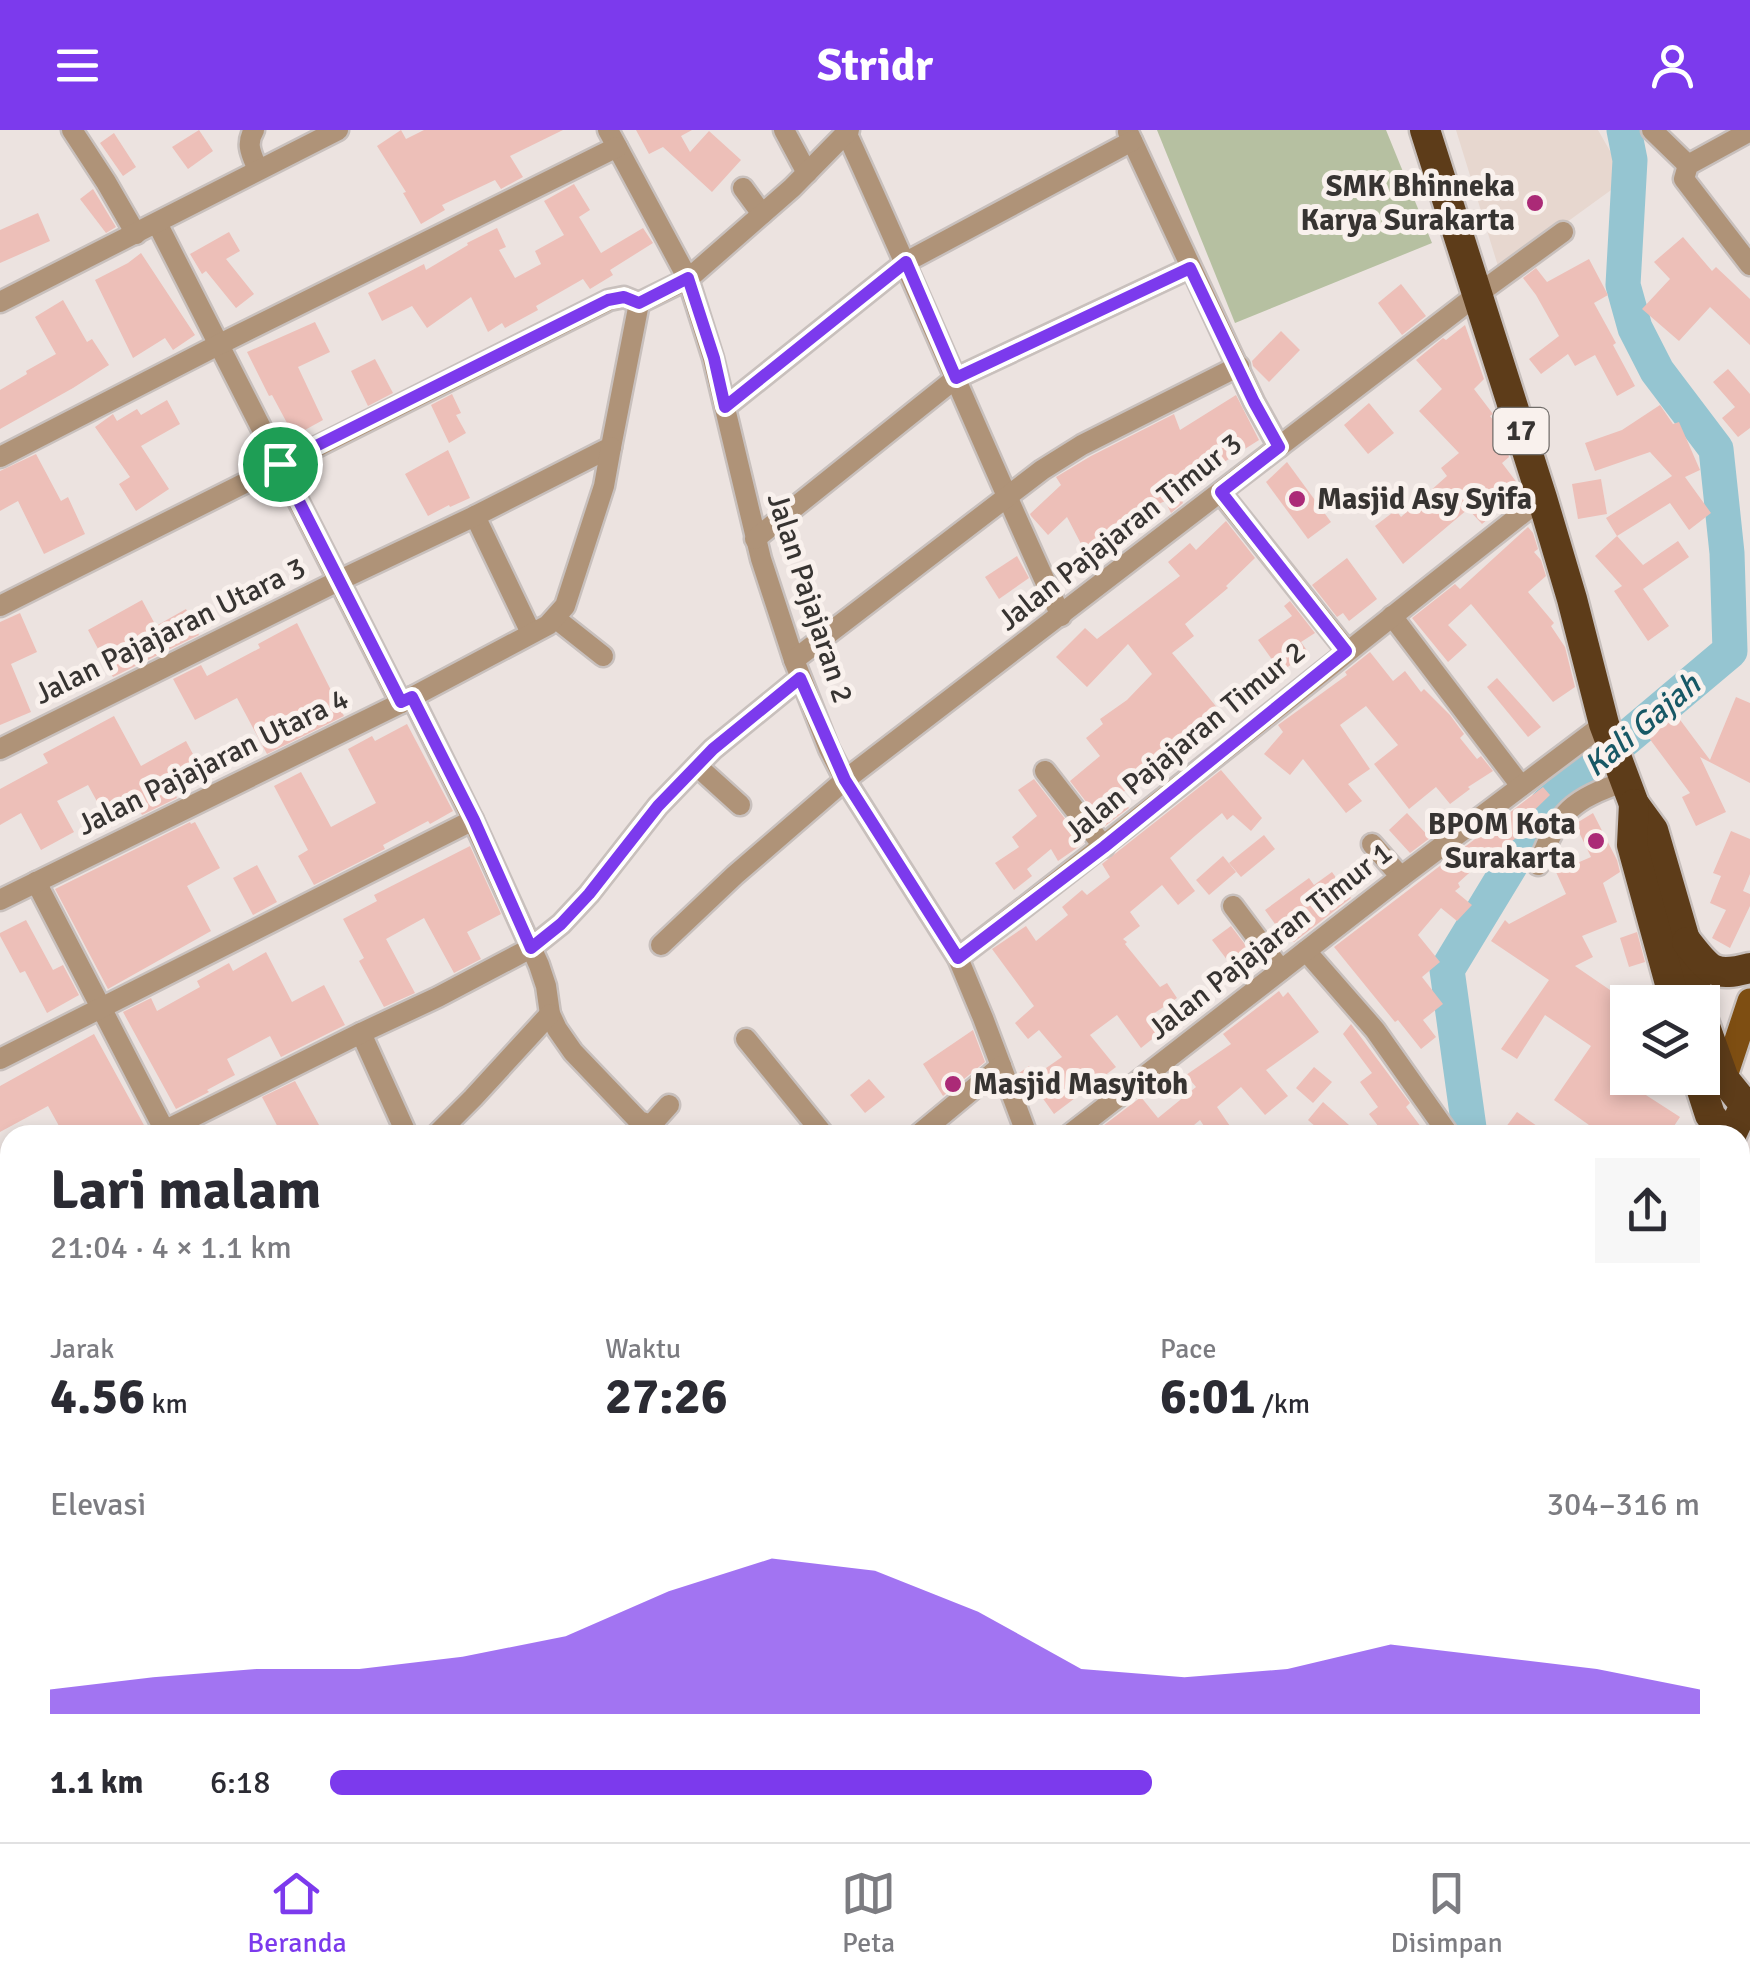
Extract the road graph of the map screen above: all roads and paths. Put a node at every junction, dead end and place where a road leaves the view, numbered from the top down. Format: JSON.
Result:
{"nodes":[{"id":1,"x":72,"y":130,"type":"edge"},
{"id":2,"x":254,"y":130,"type":"edge"},
{"id":3,"x":338,"y":130,"type":"edge"},
{"id":4,"x":784,"y":130,"type":"edge"},
{"id":5,"x":1424,"y":130,"type":"edge"},
{"id":6,"x":1652,"y":130,"type":"edge"},
{"id":7,"x":847,"y":131,"type":"edge"},
{"id":8,"x":1750,"y":131,"type":"edge"},
{"id":9,"x":1129,"y":135,"type":"edge"},
{"id":10,"x":612,"y":138,"type":"edge"},
{"id":11,"x":258,"y":170,"type":"junction"},
{"id":12,"x":807,"y":172,"type":"junction"},
{"id":13,"x":1686,"y":172,"type":"junction"},
{"id":14,"x":743,"y":188,"type":"dead end"},
{"id":15,"x":762,"y":214,"type":"junction"},
{"id":16,"x":157,"y":223,"type":"junction"},
{"id":17,"x":1563,"y":232,"type":"dead end"},
{"id":18,"x":136,"y":234,"type":"junction"},
{"id":19,"x":906,"y":262,"type":"junction"},
{"id":20,"x":1750,"y":264,"type":"edge"},
{"id":21,"x":1190,"y":268,"type":"junction"},
{"id":22,"x":688,"y":278,"type":"junction"},
{"id":23,"x":1478,"y":294,"type":"junction"},
{"id":24,"x":0,"y":302,"type":"edge"},
{"id":25,"x":639,"y":303,"type":"junction"},
{"id":26,"x":220,"y":344,"type":"junction"},
{"id":27,"x":1238,"y":366,"type":"junction"},
{"id":28,"x":956,"y":378,"type":"junction"},
{"id":29,"x":725,"y":407,"type":"junction"},
{"id":30,"x":611,"y":447,"type":"junction"},
{"id":31,"x":1279,"y":447,"type":"junction"},
{"id":32,"x":0,"y":457,"type":"edge"},
{"id":33,"x":280,"y":464,"type":"junction"},
{"id":34,"x":1221,"y":492,"type":"junction"},
{"id":35,"x":1007,"y":498,"type":"junction"},
{"id":36,"x":1542,"y":498,"type":"junction"},
{"id":37,"x":474,"y":516,"type":"junction"},
{"id":38,"x":755,"y":540,"type":"junction"},
{"id":39,"x":340,"y":580,"type":"junction"},
{"id":40,"x":0,"y":606,"type":"edge"},
{"id":41,"x":1060,"y":616,"type":"junction"},
{"id":42,"x":1392,"y":616,"type":"junction"},
{"id":43,"x":555,"y":618,"type":"junction"},
{"id":44,"x":531,"y":634,"type":"junction"},
{"id":45,"x":1346,"y":651,"type":"junction"},
{"id":46,"x":603,"y":656,"type":"dead end"},
{"id":47,"x":797,"y":669,"type":"junction"},
{"id":48,"x":406,"y":700,"type":"junction"},
{"id":49,"x":1606,"y":729,"type":"junction"},
{"id":50,"x":0,"y":749,"type":"edge"},
{"id":51,"x":697,"y":766,"type":"junction"},
{"id":52,"x":1045,"y":771,"type":"dead end"},
{"id":53,"x":845,"y":780,"type":"junction"},
{"id":54,"x":1521,"y":786,"type":"junction"},
{"id":55,"x":1627,"y":786,"type":"junction"},
{"id":56,"x":740,"y":805,"type":"dead end"},
{"id":57,"x":474,"y":820,"type":"junction"},
{"id":58,"x":1372,"y":844,"type":"dead end"},
{"id":59,"x":1104,"y":847,"type":"junction"},
{"id":60,"x":1538,"y":865,"type":"dead end"},
{"id":61,"x":1401,"y":877,"type":"junction"},
{"id":62,"x":36,"y":882,"type":"junction"},
{"id":63,"x":0,"y":900,"type":"edge"},
{"id":64,"x":1233,"y":906,"type":"dead end"},
{"id":65,"x":1685,"y":940,"type":"junction"},
{"id":66,"x":661,"y":945,"type":"dead end"},
{"id":67,"x":531,"y":948,"type":"junction"},
{"id":68,"x":1306,"y":951,"type":"junction"},
{"id":69,"x":958,"y":958,"type":"junction"},
{"id":70,"x":1750,"y":968,"type":"edge"},
{"id":71,"x":1281,"y":970,"type":"junction"},
{"id":72,"x":1670,"y":985,"type":"edge"},
{"id":73,"x":1695,"y":985,"type":"edge"},
{"id":74,"x":1750,"y":1001,"type":"edge"},
{"id":75,"x":102,"y":1008,"type":"junction"},
{"id":76,"x":550,"y":1014,"type":"junction"},
{"id":77,"x":361,"y":1032,"type":"junction"},
{"id":78,"x":746,"y":1038,"type":"dead end"},
{"id":79,"x":0,"y":1059,"type":"edge"},
{"id":80,"x":1720,"y":1063,"type":"edge"},
{"id":81,"x":1000,"y":1066,"type":"junction"},
{"id":82,"x":1733,"y":1095,"type":"edge"},
{"id":83,"x":669,"y":1106,"type":"dead end"},
{"id":84,"x":159,"y":1125,"type":"edge"},
{"id":85,"x":179,"y":1125,"type":"edge"},
{"id":86,"x":402,"y":1125,"type":"edge"},
{"id":87,"x":446,"y":1125,"type":"edge"},
{"id":88,"x":816,"y":1125,"type":"edge"},
{"id":89,"x":930,"y":1125,"type":"edge"},
{"id":90,"x":1023,"y":1125,"type":"edge"},
{"id":91,"x":1082,"y":1125,"type":"edge"},
{"id":92,"x":1442,"y":1125,"type":"edge"},
{"id":93,"x":1720,"y":1125,"type":"edge"}],
"edges":[{"from":1,"to":18,"type":"street"},
{"from":2,"to":11,"type":"street"},
{"from":3,"to":11,"type":"street"},
{"from":4,"to":12,"type":"street"},
{"from":5,"to":23,"type":"highway","number":"17"},
{"from":6,"to":13,"type":"street"},
{"from":7,"to":12,"type":"street"},
{"from":7,"to":19,"type":"street"},
{"from":8,"to":13,"type":"street"},
{"from":9,"to":19,"type":"street"},
{"from":9,"to":21,"type":"street"},
{"from":10,"to":22,"type":"street","name":"Jalan Pajajaran 2"},
{"from":10,"to":26,"type":"street"},
{"from":11,"to":16,"type":"street"},
{"from":12,"to":15,"type":"street"},
{"from":13,"to":20,"type":"street"},
{"from":14,"to":15,"type":"street"},
{"from":15,"to":22,"type":"street"},
{"from":16,"to":18,"type":"street"},
{"from":16,"to":26,"type":"street"},
{"from":17,"to":23,"type":"street","name":"Jalan Pajajaran Timur 3"},
{"from":18,"to":24,"type":"street"},
{"from":19,"to":28,"type":"street"},
{"from":19,"to":29,"type":"street"},
{"from":21,"to":27,"type":"street"},
{"from":21,"to":28,"type":"street"},
{"from":22,"to":25,"type":"street"},
{"from":22,"to":29,"type":"street","name":"Jalan Pajajaran 2"},
{"from":23,"to":31,"type":"street","name":"Jalan Pajajaran Timur 3"},
{"from":23,"to":36,"type":"highway","number":"17"},
{"from":25,"to":30,"type":"street"},
{"from":25,"to":33,"type":"street"},
{"from":26,"to":32,"type":"street"},
{"from":26,"to":33,"type":"street"},
{"from":27,"to":31,"type":"street"},
{"from":27,"to":35,"type":"street"},
{"from":28,"to":35,"type":"street"},
{"from":28,"to":38,"type":"street"},
{"from":29,"to":38,"type":"street","name":"Jalan Pajajaran 2"},
{"from":30,"to":37,"type":"street","name":"Jalan Pajajaran Utara 3"},
{"from":30,"to":43,"type":"street"},
{"from":31,"to":34,"type":"street","name":"Jalan Pajajaran Timur 3"},
{"from":33,"to":39,"type":"street"},
{"from":33,"to":40,"type":"street"},
{"from":34,"to":41,"type":"street","name":"Jalan Pajajaran Timur 3"},
{"from":34,"to":45,"type":"street"},
{"from":35,"to":41,"type":"street"},
{"from":35,"to":47,"type":"street"},
{"from":36,"to":42,"type":"street","name":"Jalan Pajajaran Timur 2"},
{"from":36,"to":49,"type":"highway","number":"17"},
{"from":37,"to":39,"type":"street","name":"Jalan Pajajaran Utara 3"},
{"from":37,"to":44,"type":"street"},
{"from":38,"to":47,"type":"street","name":"Jalan Pajajaran 2"},
{"from":39,"to":48,"type":"street"},
{"from":39,"to":50,"type":"street","name":"Jalan Pajajaran Utara 3"},
{"from":41,"to":53,"type":"street","name":"Jalan Pajajaran Timur 3"},
{"from":42,"to":45,"type":"street","name":"Jalan Pajajaran Timur 2"},
{"from":42,"to":54,"type":"street"},
{"from":43,"to":44,"type":"street","name":"Jalan Pajajaran Utara 4"},
{"from":43,"to":46,"type":"street"},
{"from":44,"to":48,"type":"street","name":"Jalan Pajajaran Utara 4"},
{"from":45,"to":59,"type":"street","name":"Jalan Pajajaran Timur 2"},
{"from":47,"to":51,"type":"street"},
{"from":47,"to":53,"type":"street","name":"Jalan Pajajaran 2"},
{"from":48,"to":57,"type":"street"},
{"from":48,"to":62,"type":"street","name":"Jalan Pajajaran Utara 4"},
{"from":49,"to":54,"type":"street","name":"Jalan Pajajaran Timur 1"},
{"from":49,"to":55,"type":"highway","number":"17"},
{"from":51,"to":56,"type":"street"},
{"from":51,"to":67,"type":"street"},
{"from":52,"to":59,"type":"street"},
{"from":53,"to":66,"type":"street","name":"Jalan Pajajaran Timur 3"},
{"from":53,"to":69,"type":"street","name":"Jalan Pajajaran 2"},
{"from":54,"to":61,"type":"street","name":"Jalan Pajajaran Timur 1"},
{"from":55,"to":60,"type":"street"},
{"from":55,"to":65,"type":"highway","number":"17"},
{"from":55,"to":72,"type":"highway","number":"17"},
{"from":57,"to":67,"type":"street"},
{"from":57,"to":75,"type":"street"},
{"from":58,"to":61,"type":"street"},
{"from":59,"to":69,"type":"street","name":"Jalan Pajajaran Timur 2"},
{"from":61,"to":68,"type":"street","name":"Jalan Pajajaran Timur 1"},
{"from":62,"to":63,"type":"street","name":"Jalan Pajajaran Utara 4"},
{"from":62,"to":75,"type":"street"},
{"from":64,"to":71,"type":"street"},
{"from":65,"to":70,"type":"highway"},
{"from":65,"to":73,"type":"highway","number":"17"},
{"from":67,"to":76,"type":"street"},
{"from":67,"to":77,"type":"street"},
{"from":68,"to":71,"type":"street","name":"Jalan Pajajaran Timur 1"},
{"from":68,"to":92,"type":"street"},
{"from":69,"to":81,"type":"street","name":"Jalan Pajajaran 2"},
{"from":71,"to":91,"type":"street","name":"Jalan Pajajaran Timur 1"},
{"from":74,"to":82,"type":"main road"},
{"from":75,"to":79,"type":"street"},
{"from":75,"to":84,"type":"street"},
{"from":76,"to":83,"type":"street"},
{"from":76,"to":87,"type":"street"},
{"from":77,"to":85,"type":"street"},
{"from":77,"to":86,"type":"street"},
{"from":78,"to":88,"type":"street"},
{"from":80,"to":82,"type":"highway"},
{"from":81,"to":89,"type":"street"},
{"from":81,"to":90,"type":"street","name":"Jalan Pajajaran 2"},
{"from":82,"to":93,"type":"highway"}]}
